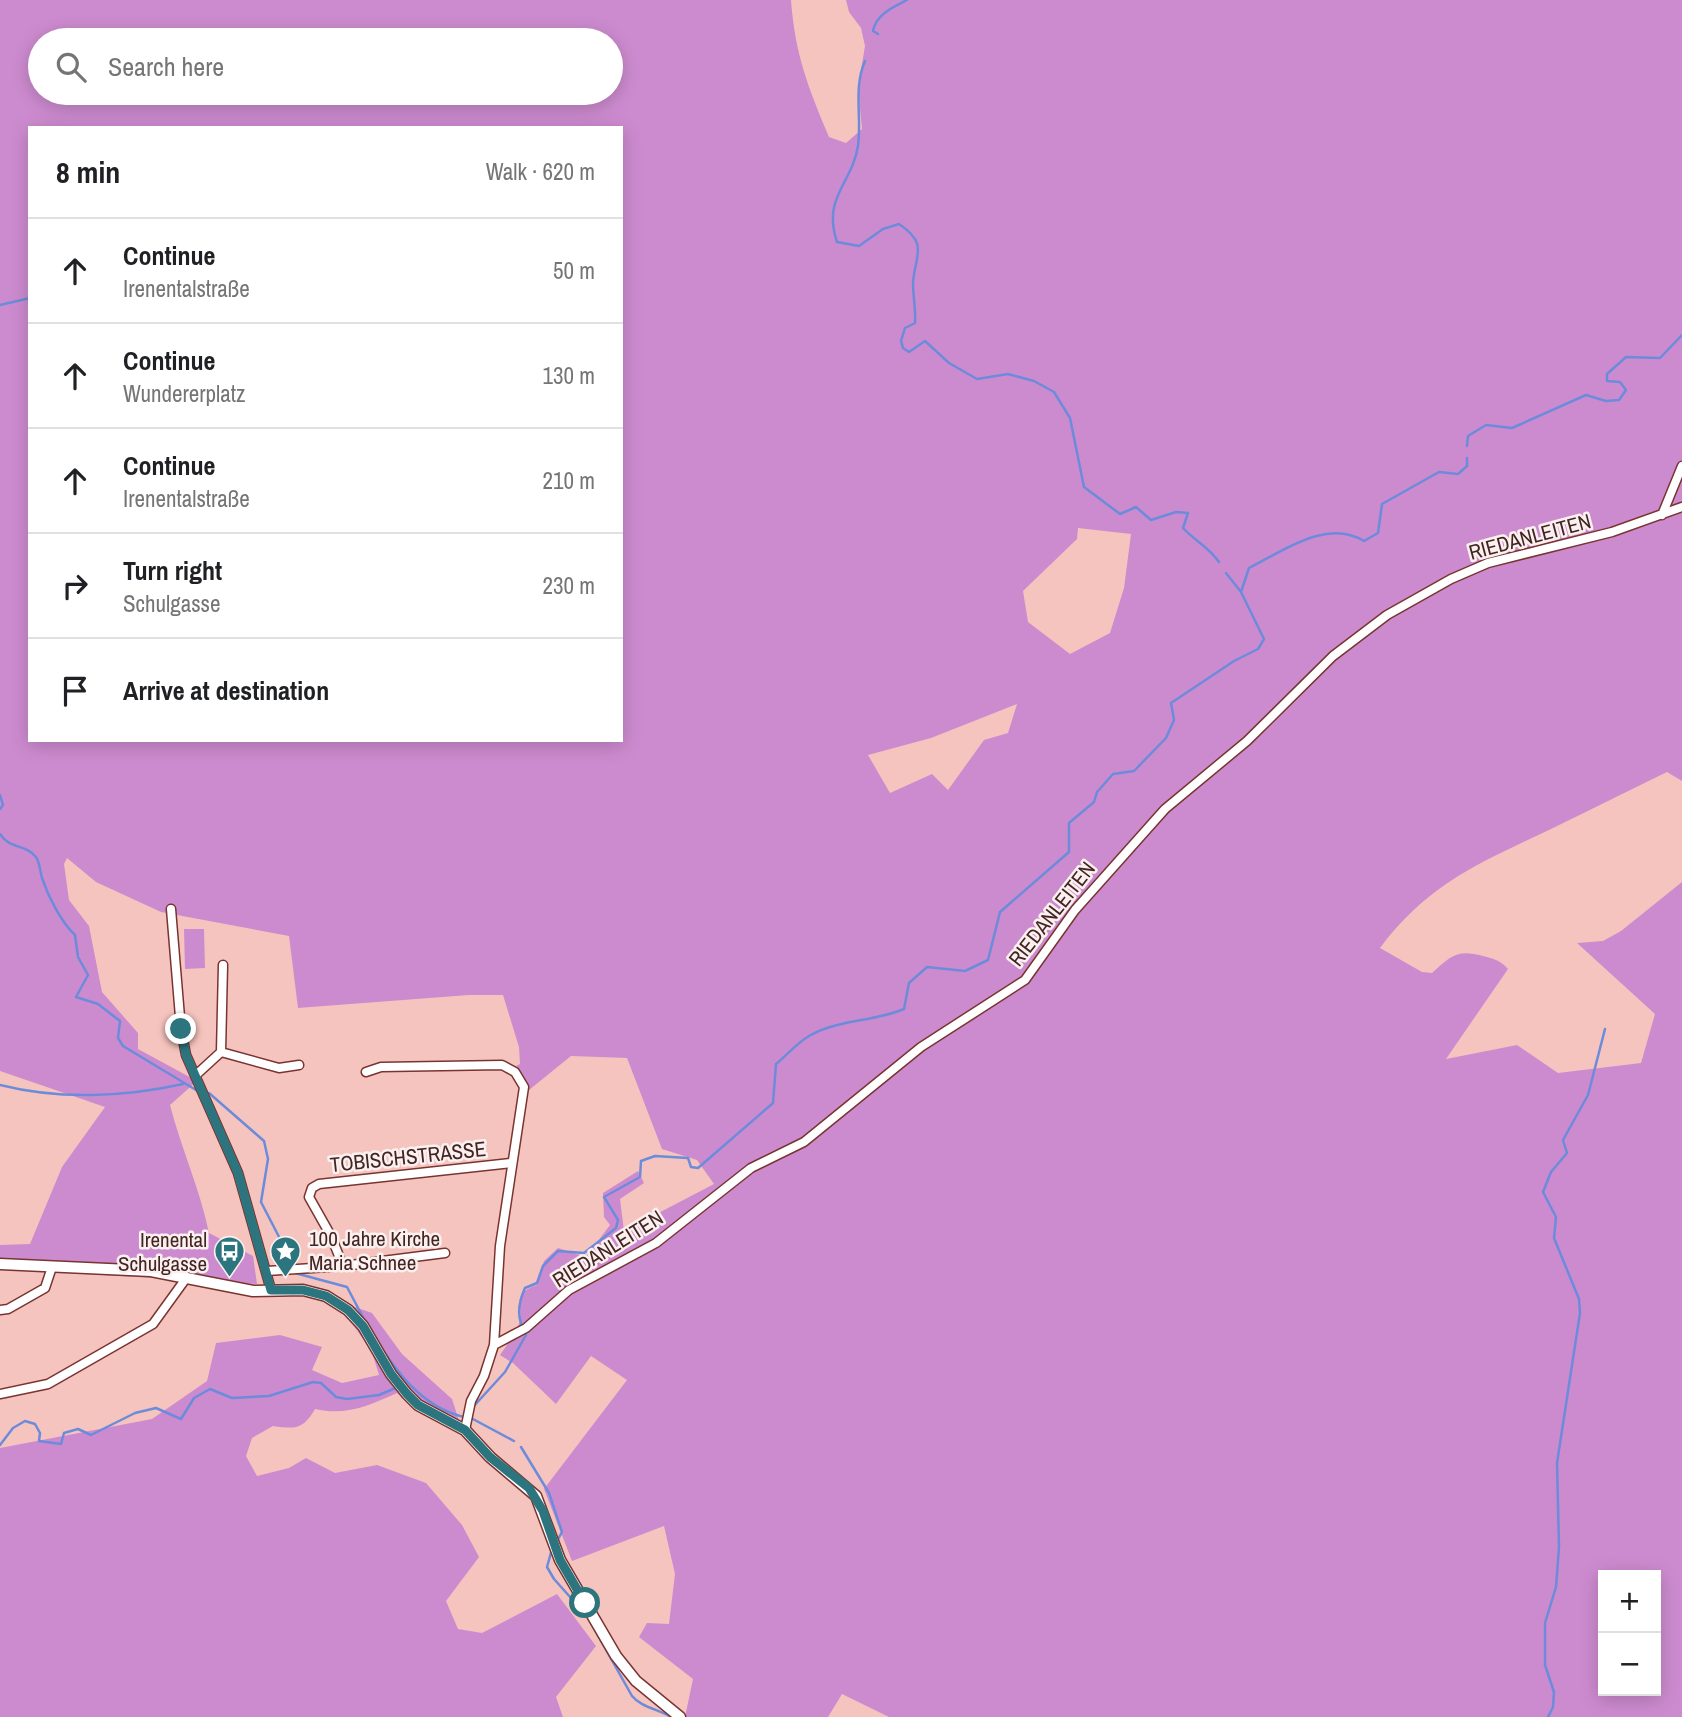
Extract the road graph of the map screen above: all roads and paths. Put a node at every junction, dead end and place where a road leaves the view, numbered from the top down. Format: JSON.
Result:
{"nodes":[{"id":1,"x":1682,"y":466,"type":"edge"},
{"id":2,"x":1682,"y":507,"type":"edge"},
{"id":3,"x":1662,"y":515,"type":"junction"},
{"id":4,"x":171,"y":909,"type":"dead end"},
{"id":5,"x":223,"y":965,"type":"dead end"},
{"id":6,"x":221,"y":1052,"type":"junction"},
{"id":7,"x":299,"y":1065,"type":"dead end"},
{"id":8,"x":366,"y":1072,"type":"dead end"},
{"id":9,"x":197,"y":1074,"type":"junction"},
{"id":10,"x":511,"y":1163,"type":"junction"},
{"id":11,"x":445,"y":1253,"type":"dead end"},
{"id":12,"x":0,"y":1264,"type":"edge"},
{"id":13,"x":343,"y":1266,"type":"junction"},
{"id":14,"x":52,"y":1267,"type":"junction"},
{"id":15,"x":267,"y":1271,"type":"junction"},
{"id":16,"x":187,"y":1277,"type":"junction"},
{"id":17,"x":271,"y":1290,"type":"junction"},
{"id":18,"x":0,"y":1310,"type":"edge"},
{"id":19,"x":495,"y":1345,"type":"junction"},
{"id":20,"x":0,"y":1394,"type":"edge"},
{"id":21,"x":465,"y":1426,"type":"junction"},
{"id":22,"x":680,"y":1717,"type":"edge"}],
"edges":[{"from":1,"to":3,"type":"street"},
{"from":2,"to":3,"type":"street","name":"RIEDANLEITEN"},
{"from":3,"to":19,"type":"street","name":"RIEDANLEITEN"},
{"from":4,"to":9,"type":"street"},
{"from":5,"to":6,"type":"street"},
{"from":6,"to":7,"type":"street"},
{"from":6,"to":9,"type":"street"},
{"from":8,"to":10,"type":"street"},
{"from":9,"to":15,"type":"street"},
{"from":10,"to":13,"type":"street","name":"TOBISCHSTRASSE"},
{"from":10,"to":19,"type":"street"},
{"from":11,"to":13,"type":"street"},
{"from":12,"to":14,"type":"street"},
{"from":13,"to":15,"type":"street"},
{"from":14,"to":16,"type":"street"},
{"from":14,"to":18,"type":"street"},
{"from":15,"to":17,"type":"street"},
{"from":16,"to":17,"type":"street"},
{"from":16,"to":20,"type":"street"},
{"from":17,"to":21,"type":"street"},
{"from":19,"to":21,"type":"street"},
{"from":21,"to":22,"type":"street"}]}
